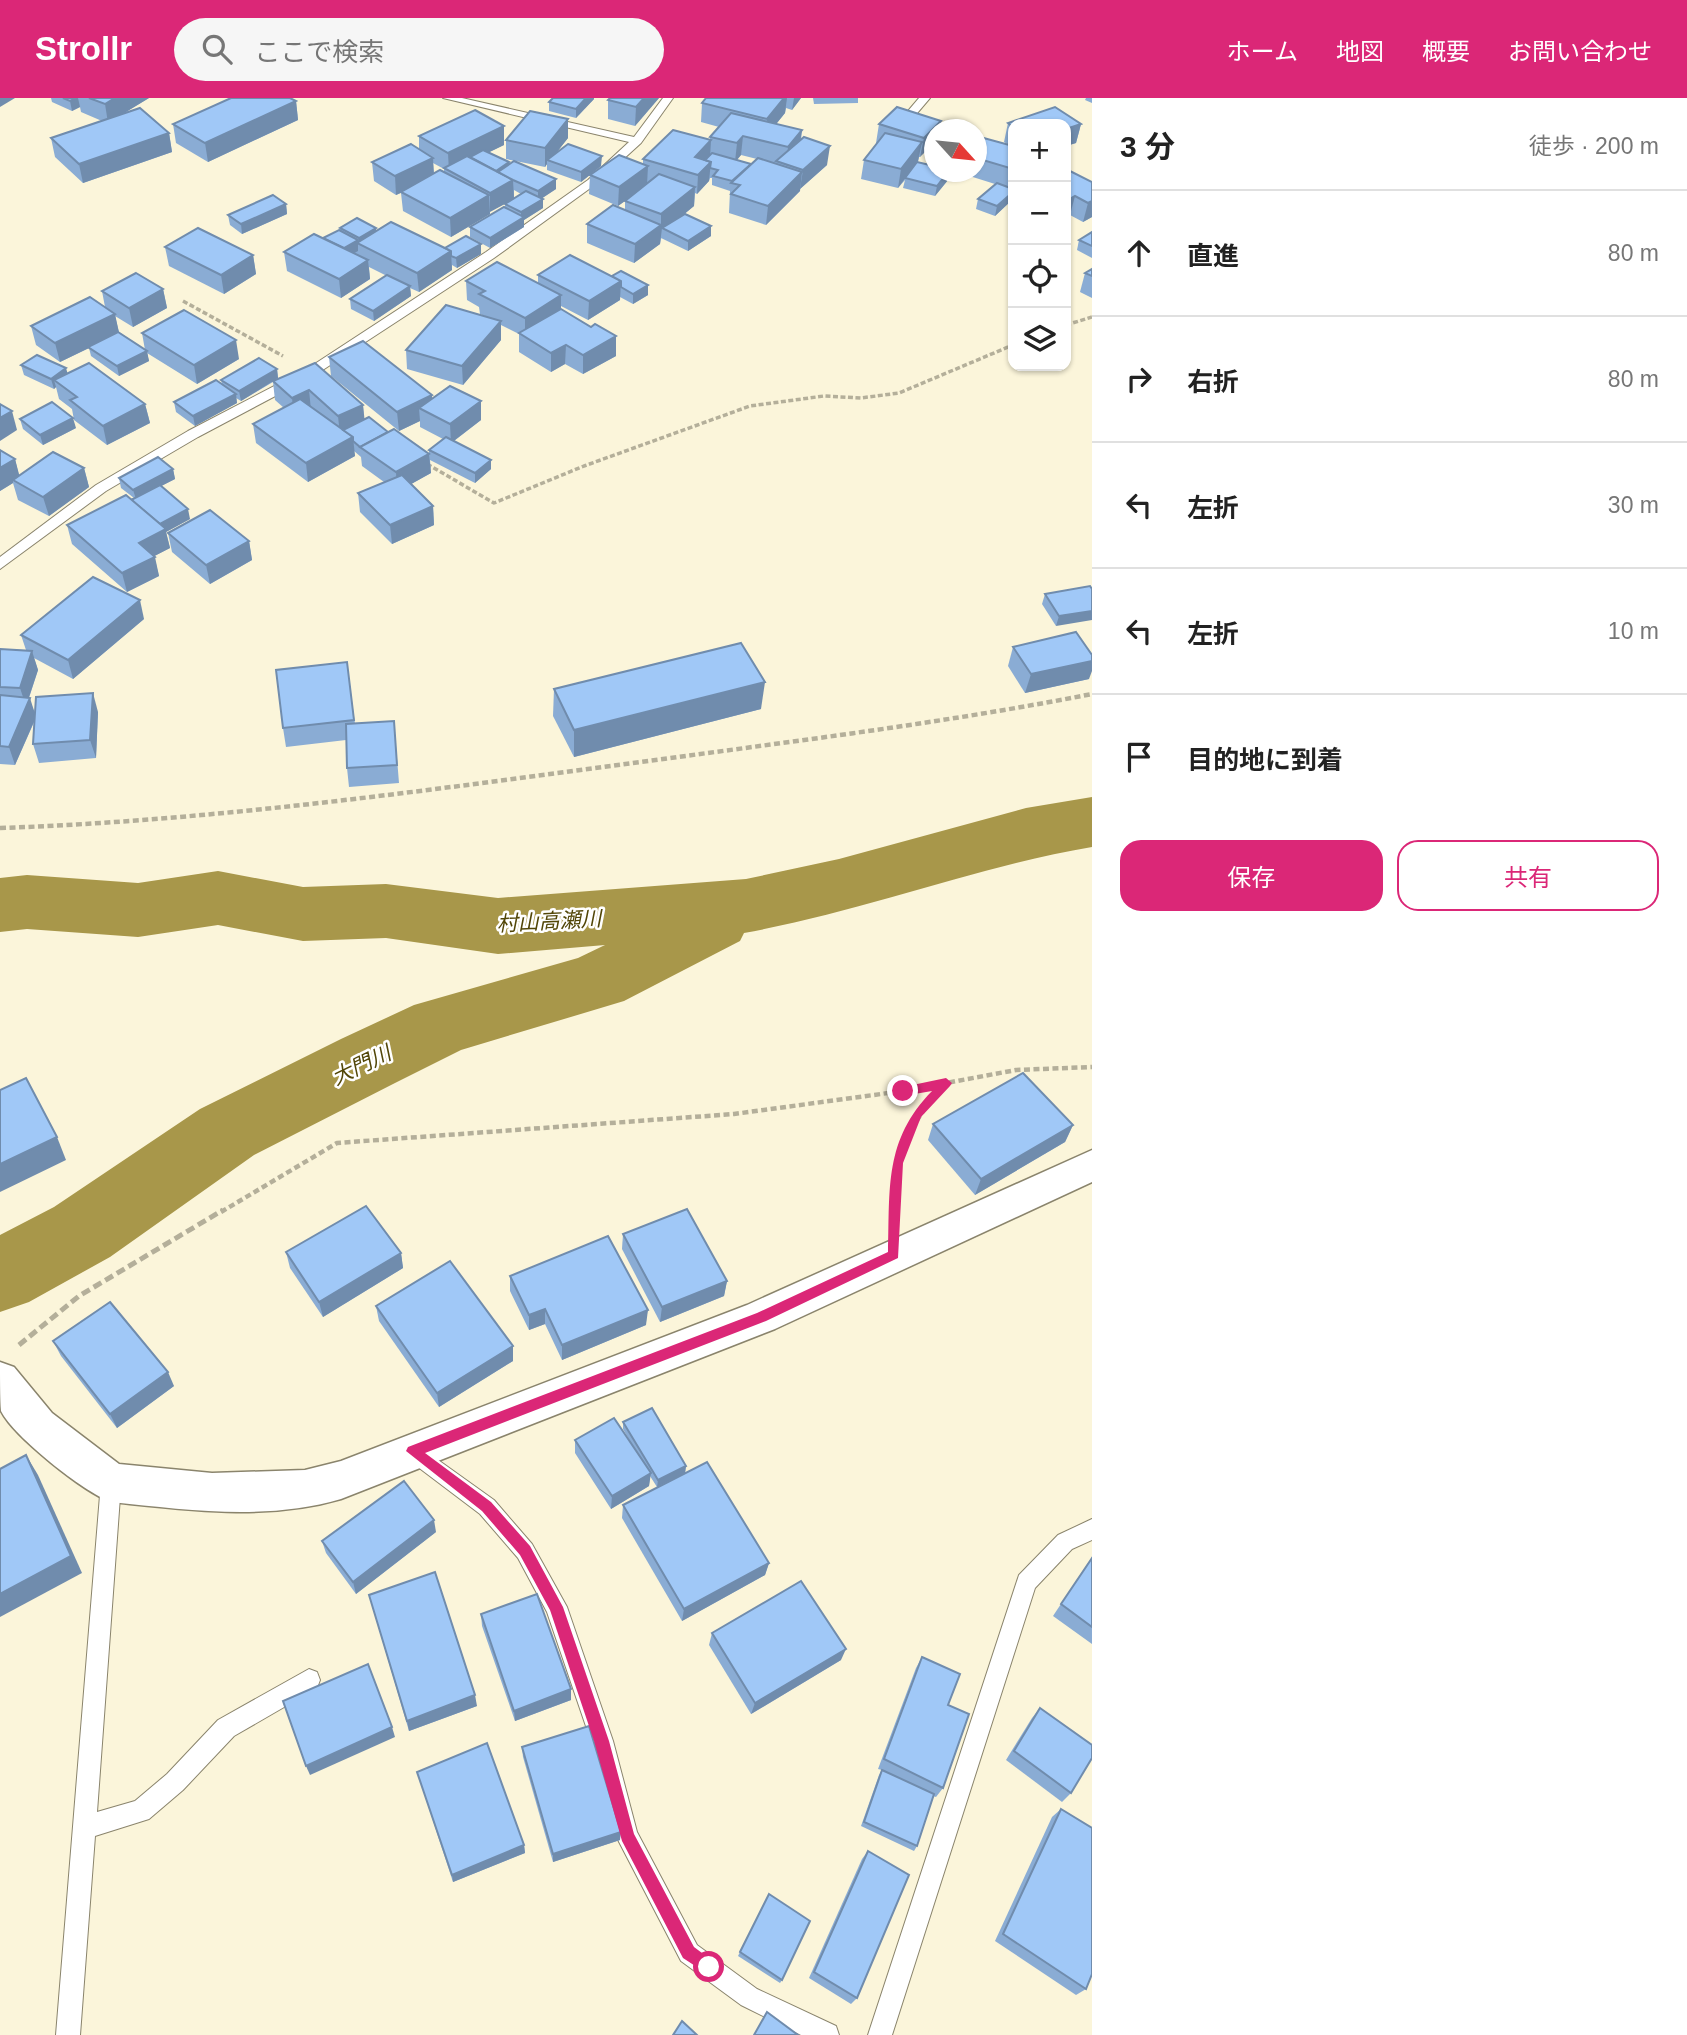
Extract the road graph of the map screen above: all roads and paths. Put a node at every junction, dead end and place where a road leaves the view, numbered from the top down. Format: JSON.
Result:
{"nodes":[{"id":1,"x":448,"y":98,"type":"edge"},
{"id":2,"x":667,"y":98,"type":"edge"},
{"id":3,"x":925,"y":98,"type":"edge"},
{"id":4,"x":924,"y":132,"type":"edge"},
{"id":5,"x":637,"y":141,"type":"junction"},
{"id":6,"x":183,"y":301,"type":"dead end"},
{"id":7,"x":1092,"y":317,"type":"edge"},
{"id":8,"x":1071,"y":323,"type":"edge"},
{"id":9,"x":1008,"y":347,"type":"edge"},
{"id":10,"x":311,"y":372,"type":"junction"},
{"id":11,"x":424,"y":462,"type":"edge"},
{"id":12,"x":0,"y":564,"type":"edge"},
{"id":13,"x":1092,"y":694,"type":"edge"},
{"id":14,"x":0,"y":828,"type":"edge"},
{"id":15,"x":1092,"y":1067,"type":"edge"},
{"id":16,"x":946,"y":1083,"type":"junction"},
{"id":17,"x":1092,"y":1165,"type":"edge"},
{"id":18,"x":894,"y":1255,"type":"junction"},
{"id":19,"x":5,"y":1366,"type":"edge"},
{"id":20,"x":413,"y":1451,"type":"junction"},
{"id":21,"x":111,"y":1483,"type":"junction"},
{"id":22,"x":1092,"y":1529,"type":"edge"},
{"id":23,"x":309,"y":1680,"type":"dead end"},
{"id":24,"x":85,"y":1826,"type":"junction"},
{"id":25,"x":68,"y":2035,"type":"edge"},
{"id":26,"x":827,"y":2035,"type":"edge"},
{"id":27,"x":880,"y":2035,"type":"edge"}],
"edges":[{"from":1,"to":5,"type":"lane"},
{"from":2,"to":5,"type":"lane"},
{"from":3,"to":4,"type":"lane"},
{"from":5,"to":10,"type":"lane"},
{"from":6,"to":10,"type":"path"},
{"from":7,"to":8,"type":"path"},
{"from":9,"to":11,"type":"path"},
{"from":10,"to":12,"type":"lane"},
{"from":13,"to":14,"type":"path"},
{"from":15,"to":16,"type":"path"},
{"from":16,"to":18,"type":"path"},
{"from":16,"to":19,"type":"path"},
{"from":17,"to":18,"type":"street"},
{"from":18,"to":20,"type":"street"},
{"from":19,"to":21,"type":"street"},
{"from":20,"to":21,"type":"street"},
{"from":20,"to":26,"type":"lane"},
{"from":21,"to":24,"type":"lane"},
{"from":22,"to":27,"type":"lane"},
{"from":23,"to":24,"type":"lane"},
{"from":24,"to":25,"type":"lane"}]}
